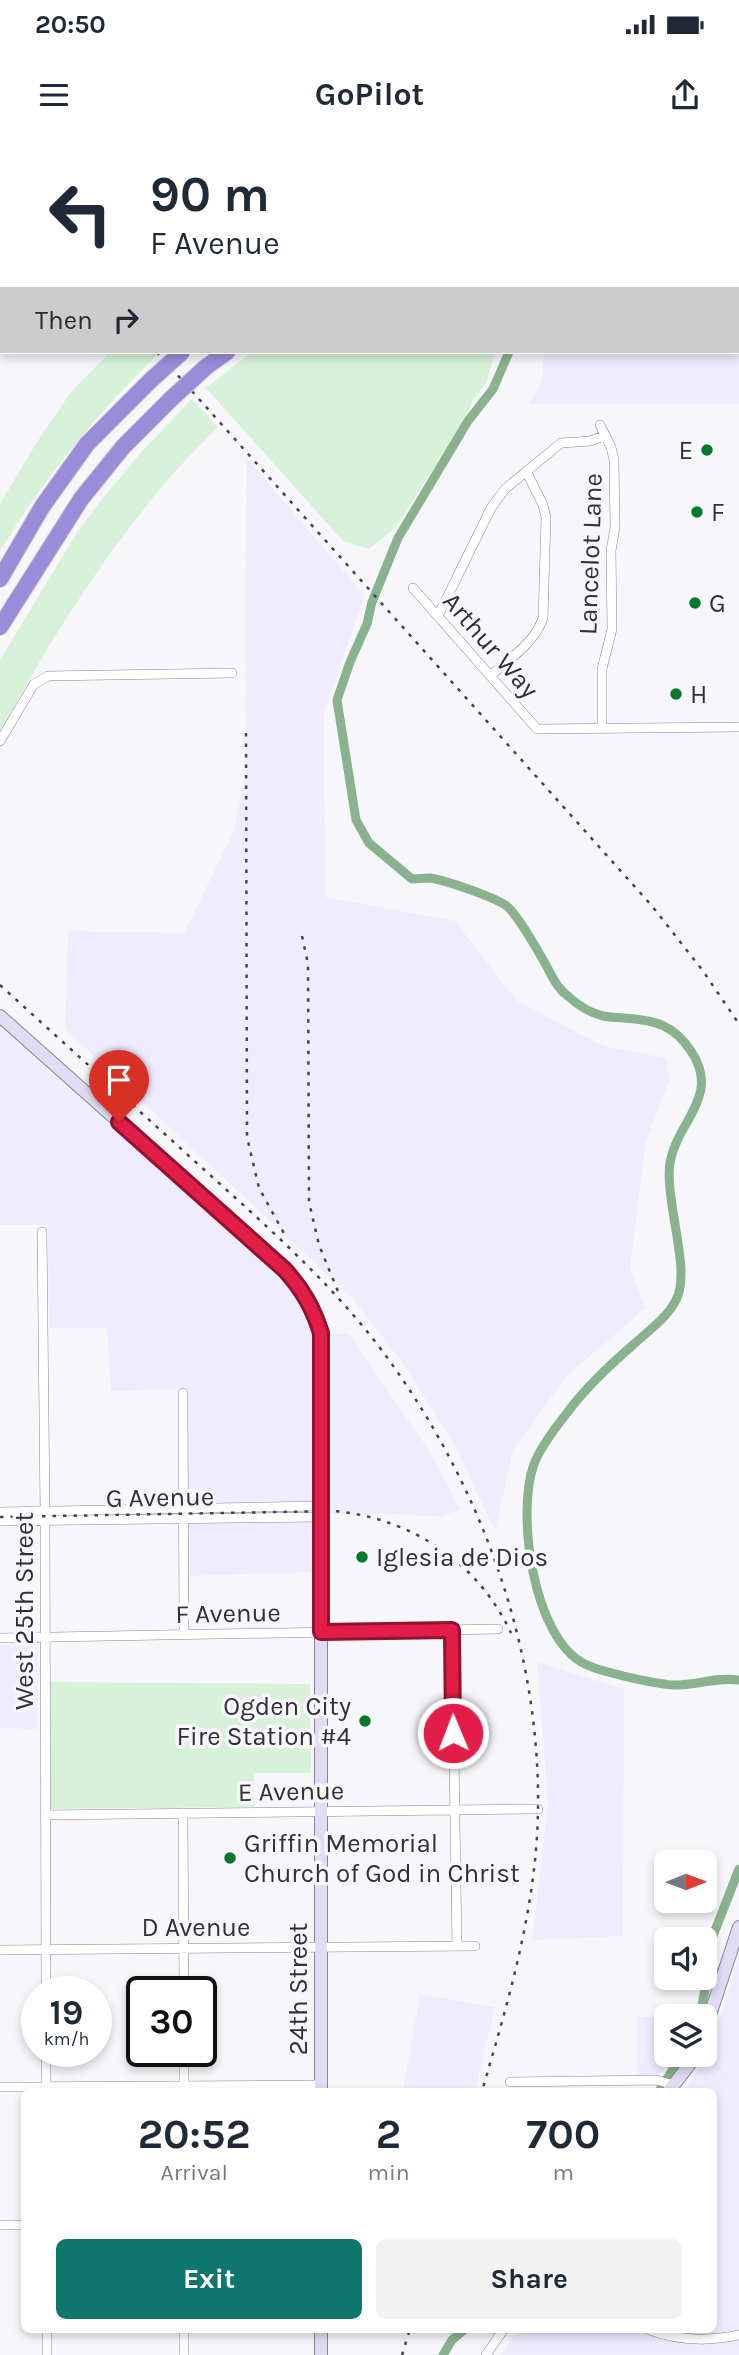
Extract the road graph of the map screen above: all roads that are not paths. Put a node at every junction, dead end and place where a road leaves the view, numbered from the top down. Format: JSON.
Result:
{"nodes":[{"id":1,"x":180,"y":354,"type":"edge"},
{"id":2,"x":224,"y":354,"type":"edge"},
{"id":3,"x":600,"y":425,"type":"dead end"},
{"id":4,"x":604,"y":436,"type":"junction"},
{"id":5,"x":526,"y":471,"type":"junction"},
{"id":6,"x":0,"y":579,"type":"edge"},
{"id":7,"x":413,"y":588,"type":"dead end"},
{"id":8,"x":438,"y":616,"type":"junction"},
{"id":9,"x":0,"y":627,"type":"edge"},
{"id":10,"x":232,"y":673,"type":"dead end"},
{"id":11,"x":490,"y":676,"type":"junction"},
{"id":12,"x":739,"y":727,"type":"edge"},
{"id":13,"x":603,"y":728,"type":"junction"},
{"id":14,"x":0,"y":741,"type":"edge"},
{"id":15,"x":0,"y":1016,"type":"edge"},
{"id":16,"x":42,"y":1232,"type":"dead end"},
{"id":17,"x":183,"y":1393,"type":"dead end"},
{"id":18,"x":321,"y":1511,"type":"junction"},
{"id":19,"x":0,"y":1512,"type":"edge"},
{"id":20,"x":182,"y":1513,"type":"junction"},
{"id":21,"x":45,"y":1516,"type":"junction"},
{"id":22,"x":0,"y":1521,"type":"edge"},
{"id":23,"x":498,"y":1629,"type":"dead end"},
{"id":24,"x":452,"y":1630,"type":"junction"},
{"id":25,"x":321,"y":1632,"type":"junction"},
{"id":26,"x":184,"y":1635,"type":"junction"},
{"id":27,"x":44,"y":1637,"type":"junction"},
{"id":28,"x":0,"y":1638,"type":"edge"},
{"id":29,"x":538,"y":1809,"type":"dead end"},
{"id":30,"x":454,"y":1810,"type":"junction"},
{"id":31,"x":321,"y":1811,"type":"junction"},
{"id":32,"x":183,"y":1813,"type":"junction"},
{"id":33,"x":45,"y":1815,"type":"junction"},
{"id":34,"x":739,"y":1927,"type":"edge"},
{"id":35,"x":736,"y":1945,"type":"edge"},
{"id":36,"x":457,"y":1946,"type":"junction"},
{"id":37,"x":475,"y":1946,"type":"dead end"},
{"id":38,"x":321,"y":1947,"type":"junction"},
{"id":39,"x":184,"y":1948,"type":"junction"},
{"id":40,"x":45,"y":1949,"type":"junction"},
{"id":41,"x":0,"y":1950,"type":"edge"},
{"id":42,"x":46,"y":1976,"type":"edge"},
{"id":43,"x":184,"y":1976,"type":"edge"},
{"id":44,"x":714,"y":2004,"type":"edge"},
{"id":45,"x":46,"y":2067,"type":"edge"},
{"id":46,"x":184,"y":2067,"type":"edge"},
{"id":47,"x":685,"y":2067,"type":"edge"},
{"id":48,"x":510,"y":2082,"type":"dead end"},
{"id":49,"x":0,"y":2087,"type":"edge"},
{"id":50,"x":23,"y":2088,"type":"edge"},
{"id":51,"x":46,"y":2088,"type":"edge"},
{"id":52,"x":184,"y":2088,"type":"edge"},
{"id":53,"x":321,"y":2088,"type":"edge"},
{"id":54,"x":671,"y":2088,"type":"edge"},
{"id":55,"x":0,"y":2225,"type":"edge"},
{"id":56,"x":21,"y":2225,"type":"edge"},
{"id":57,"x":47,"y":2333,"type":"edge"},
{"id":58,"x":184,"y":2333,"type":"edge"},
{"id":59,"x":321,"y":2333,"type":"edge"},
{"id":60,"x":501,"y":2333,"type":"edge"},
{"id":61,"x":658,"y":2333,"type":"edge"},
{"id":62,"x":739,"y":2335,"type":"edge"},
{"id":63,"x":47,"y":2355,"type":"edge"},
{"id":64,"x":184,"y":2355,"type":"edge"},
{"id":65,"x":321,"y":2355,"type":"edge"},
{"id":66,"x":486,"y":2355,"type":"edge"}],
"edges":[{"from":1,"to":6,"type":"highway","bridge":true},
{"from":2,"to":9,"type":"highway","bridge":true},
{"from":3,"to":4,"type":"street","name":"Lancelot Lane"},
{"from":4,"to":5,"type":"street"},
{"from":4,"to":13,"type":"street","name":"Lancelot Lane"},
{"from":5,"to":8,"type":"street"},
{"from":5,"to":11,"type":"street"},
{"from":7,"to":8,"type":"street","name":"Arthur Way"},
{"from":8,"to":11,"type":"street","name":"Arthur Way"},
{"from":10,"to":14,"type":"street"},
{"from":11,"to":13,"type":"street","name":"Arthur Way"},
{"from":12,"to":13,"type":"street"},
{"from":15,"to":18,"type":"main road","name":"24th Street"},
{"from":16,"to":21,"type":"street","name":"West 25th Street"},
{"from":17,"to":20,"type":"street"},
{"from":18,"to":20,"type":"street","name":"G Avenue"},
{"from":18,"to":25,"type":"main road","name":"24th Street"},
{"from":19,"to":21,"type":"street","name":"G Avenue"},
{"from":20,"to":21,"type":"street","name":"G Avenue"},
{"from":20,"to":26,"type":"street"},
{"from":21,"to":22,"type":"street","name":"G Avenue"},
{"from":21,"to":27,"type":"street","name":"West 25th Street"},
{"from":23,"to":24,"type":"street","name":"F Avenue"},
{"from":24,"to":25,"type":"street","name":"F Avenue"},
{"from":24,"to":30,"type":"street"},
{"from":25,"to":26,"type":"street","name":"F Avenue"},
{"from":25,"to":31,"type":"main road","name":"24th Street"},
{"from":26,"to":27,"type":"street","name":"F Avenue"},
{"from":27,"to":28,"type":"street","name":"F Avenue"},
{"from":27,"to":33,"type":"street","name":"West 25th Street"},
{"from":29,"to":30,"type":"street","name":"E Avenue"},
{"from":30,"to":31,"type":"street","name":"E Avenue"},
{"from":30,"to":36,"type":"street"},
{"from":31,"to":32,"type":"street","name":"E Avenue"},
{"from":31,"to":38,"type":"main road","name":"24th Street"},
{"from":32,"to":33,"type":"street","name":"E Avenue"},
{"from":32,"to":39,"type":"street"},
{"from":33,"to":40,"type":"street","name":"West 25th Street"},
{"from":34,"to":35,"type":"main road"},
{"from":35,"to":44,"type":"main road"},
{"from":36,"to":37,"type":"street","name":"D Avenue"},
{"from":36,"to":38,"type":"street","name":"D Avenue"},
{"from":38,"to":39,"type":"street","name":"D Avenue"},
{"from":38,"to":53,"type":"main road","name":"24th Street"},
{"from":39,"to":40,"type":"street","name":"D Avenue"},
{"from":39,"to":43,"type":"street"},
{"from":40,"to":41,"type":"street","name":"D Avenue"},
{"from":40,"to":42,"type":"street","name":"West 25th Street"},
{"from":45,"to":51,"type":"street"},
{"from":46,"to":52,"type":"street"},
{"from":47,"to":54,"type":"main road"},
{"from":48,"to":54,"type":"street"},
{"from":49,"to":50,"type":"street"},
{"from":55,"to":56,"type":"street"},
{"from":57,"to":63,"type":"street"},
{"from":58,"to":64,"type":"street"},
{"from":59,"to":65,"type":"main road"},
{"from":60,"to":66,"type":"street"},
{"from":61,"to":62,"type":"street"}]}
